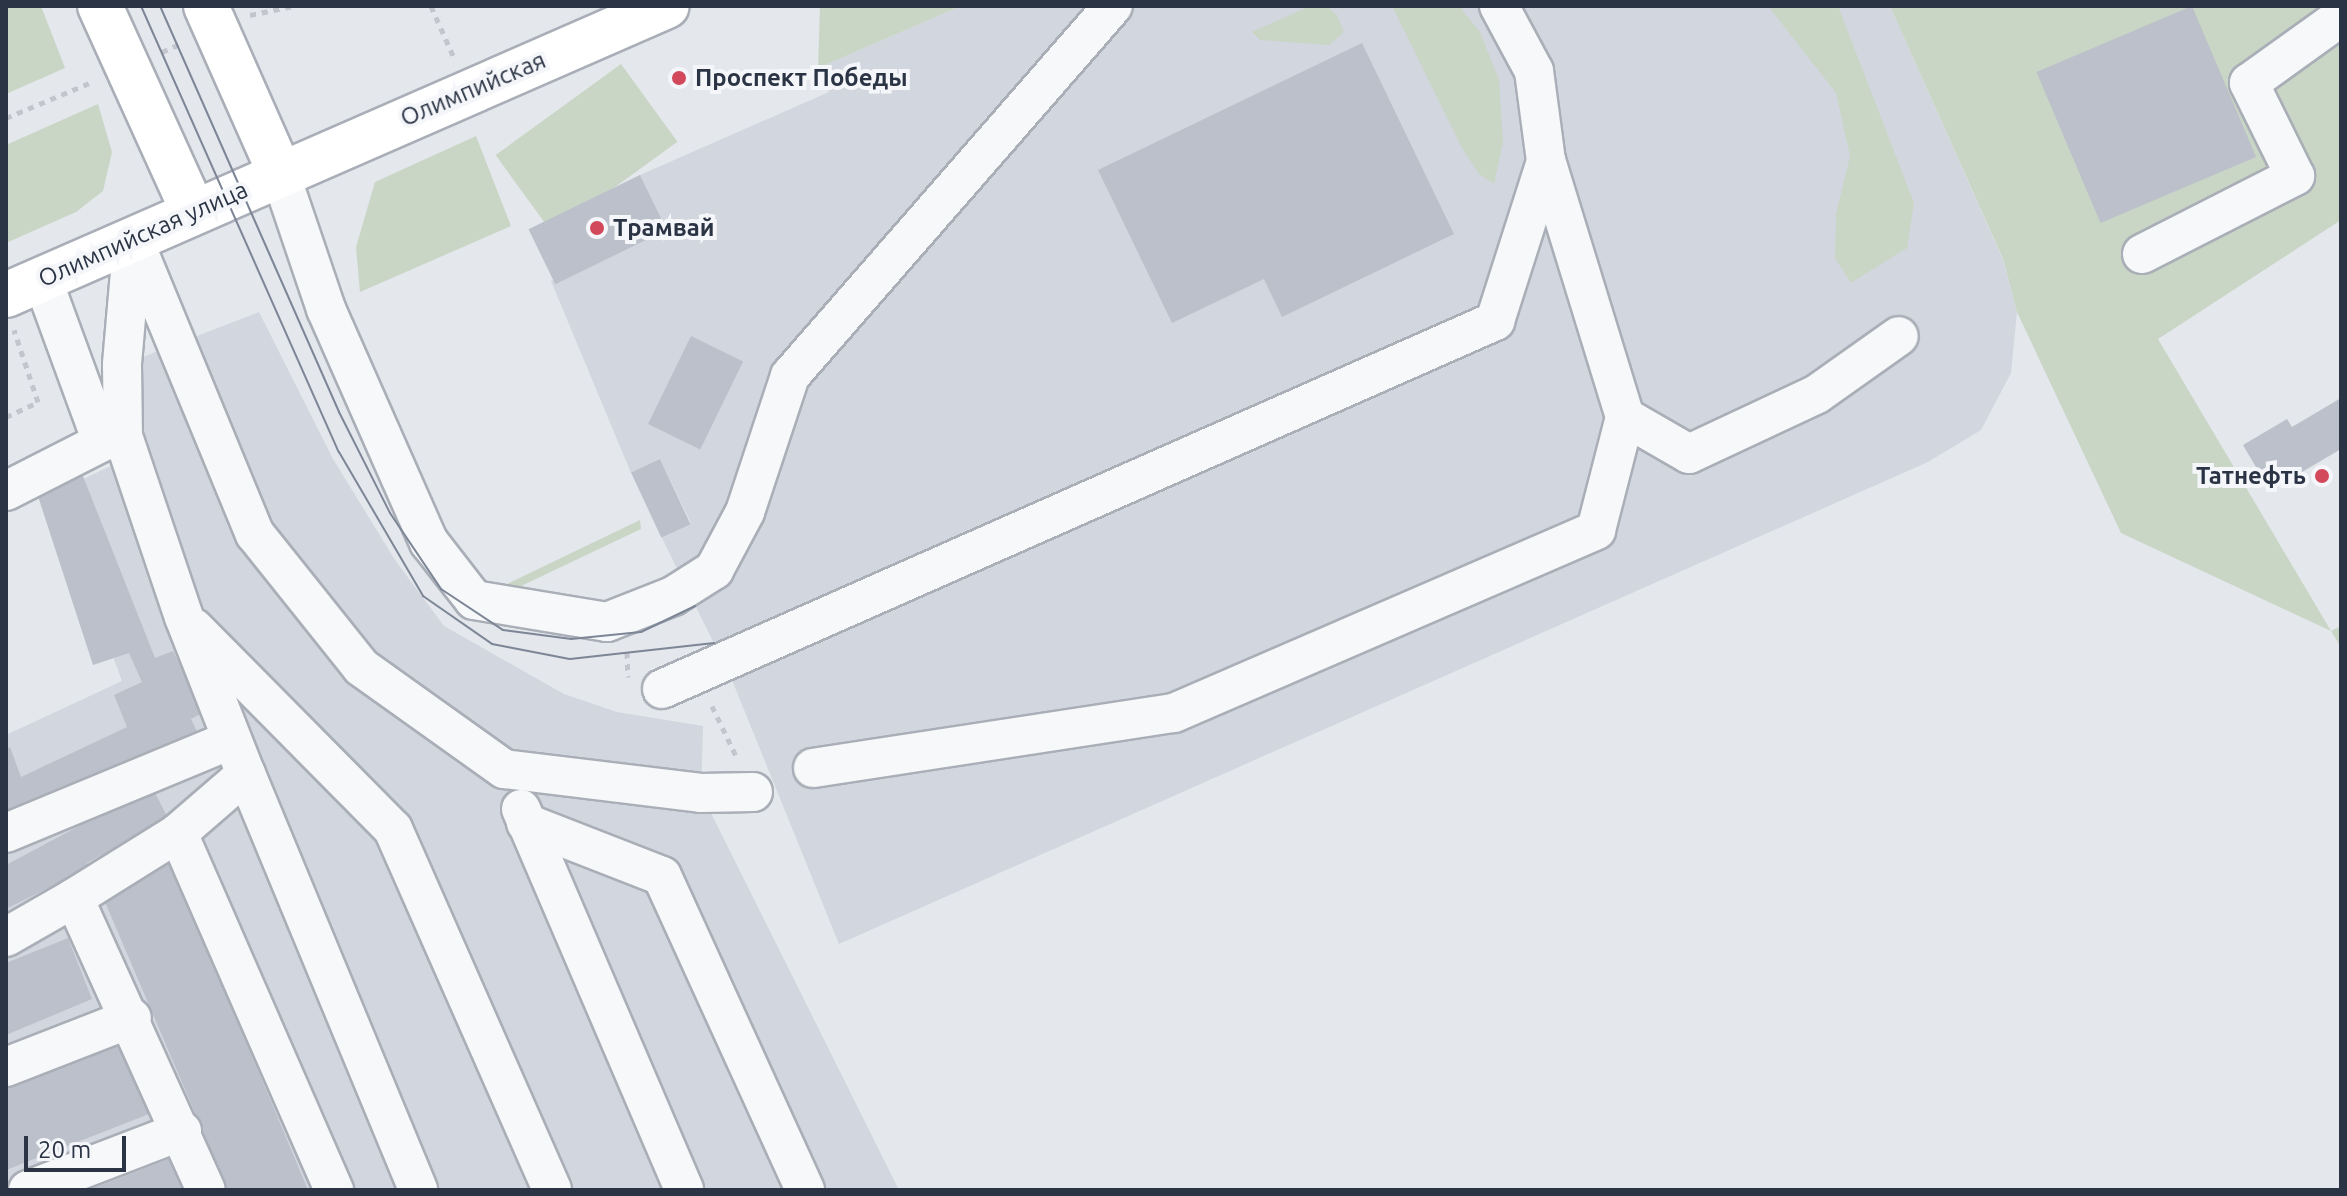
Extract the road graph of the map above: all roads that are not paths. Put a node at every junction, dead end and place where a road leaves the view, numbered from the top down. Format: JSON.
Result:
{"nodes":[{"id":1,"x":100,"y":6,"type":"edge"},
{"id":2,"x":206,"y":6,"type":"edge"},
{"id":3,"x":667,"y":6,"type":"edge"},
{"id":4,"x":1113,"y":6,"type":"edge"},
{"id":5,"x":1499,"y":6,"type":"edge"},
{"id":6,"x":2341,"y":17,"type":"edge"},
{"id":7,"x":1546,"y":161,"type":"junction"},
{"id":8,"x":280,"y":173,"type":"junction"},
{"id":9,"x":193,"y":211,"type":"junction"},
{"id":10,"x":133,"y":238,"type":"junction"},
{"id":11,"x":2142,"y":254,"type":"dead end"},
{"id":12,"x":20,"y":298,"type":"edge"},
{"id":13,"x":1899,"y":336,"type":"dead end"},
{"id":14,"x":1625,"y":417,"type":"junction"},
{"id":15,"x":6,"y":491,"type":"edge"},
{"id":16,"x":184,"y":617,"type":"junction"},
{"id":17,"x":662,"y":689,"type":"dead end"},
{"id":18,"x":238,"y":757,"type":"junction"},
{"id":19,"x":813,"y":768,"type":"dead end"},
{"id":20,"x":504,"y":769,"type":"junction"},
{"id":21,"x":753,"y":792,"type":"dead end"},
{"id":22,"x":526,"y":823,"type":"junction"},
{"id":23,"x":6,"y":833,"type":"edge"},
{"id":24,"x":178,"y":833,"type":"junction"},
{"id":25,"x":74,"y":898,"type":"junction"},
{"id":26,"x":6,"y":937,"type":"edge"},
{"id":27,"x":132,"y":1018,"type":"junction"},
{"id":28,"x":6,"y":1067,"type":"edge"},
{"id":29,"x":182,"y":1131,"type":"junction"},
{"id":30,"x":28,"y":1190,"type":"edge"},
{"id":31,"x":206,"y":1190,"type":"edge"},
{"id":32,"x":334,"y":1190,"type":"edge"},
{"id":33,"x":418,"y":1190,"type":"edge"},
{"id":34,"x":552,"y":1190,"type":"edge"},
{"id":35,"x":684,"y":1190,"type":"edge"},
{"id":36,"x":805,"y":1190,"type":"edge"}],
"edges":[{"from":1,"to":9,"type":"main road"},
{"from":2,"to":8,"type":"main road"},
{"from":3,"to":8,"type":"main road","name":"Олимпийская"},
{"from":4,"to":8,"type":"lane"},
{"from":5,"to":7,"type":"lane"},
{"from":6,"to":11,"type":"lane"},
{"from":7,"to":14,"type":"lane"},
{"from":7,"to":17,"type":"lane"},
{"from":8,"to":9,"type":"main road","name":"Олимпийская улица"},
{"from":9,"to":10,"type":"main road","name":"Олимпийская улица"},
{"from":10,"to":12,"type":"main road","name":"Олимпийская улица"},
{"from":10,"to":16,"type":"lane"},
{"from":10,"to":20,"type":"lane"},
{"from":12,"to":15,"type":"lane"},
{"from":13,"to":14,"type":"lane"},
{"from":14,"to":19,"type":"lane"},
{"from":16,"to":18,"type":"lane"},
{"from":16,"to":34,"type":"lane"},
{"from":18,"to":23,"type":"lane"},
{"from":18,"to":24,"type":"lane"},
{"from":18,"to":33,"type":"lane"},
{"from":20,"to":21,"type":"lane"},
{"from":20,"to":22,"type":"lane"},
{"from":22,"to":35,"type":"lane"},
{"from":22,"to":36,"type":"lane"},
{"from":24,"to":25,"type":"lane"},
{"from":24,"to":32,"type":"lane"},
{"from":25,"to":26,"type":"lane"},
{"from":25,"to":27,"type":"lane"},
{"from":27,"to":28,"type":"lane"},
{"from":27,"to":29,"type":"lane"},
{"from":29,"to":30,"type":"lane"},
{"from":29,"to":31,"type":"lane"}]}
